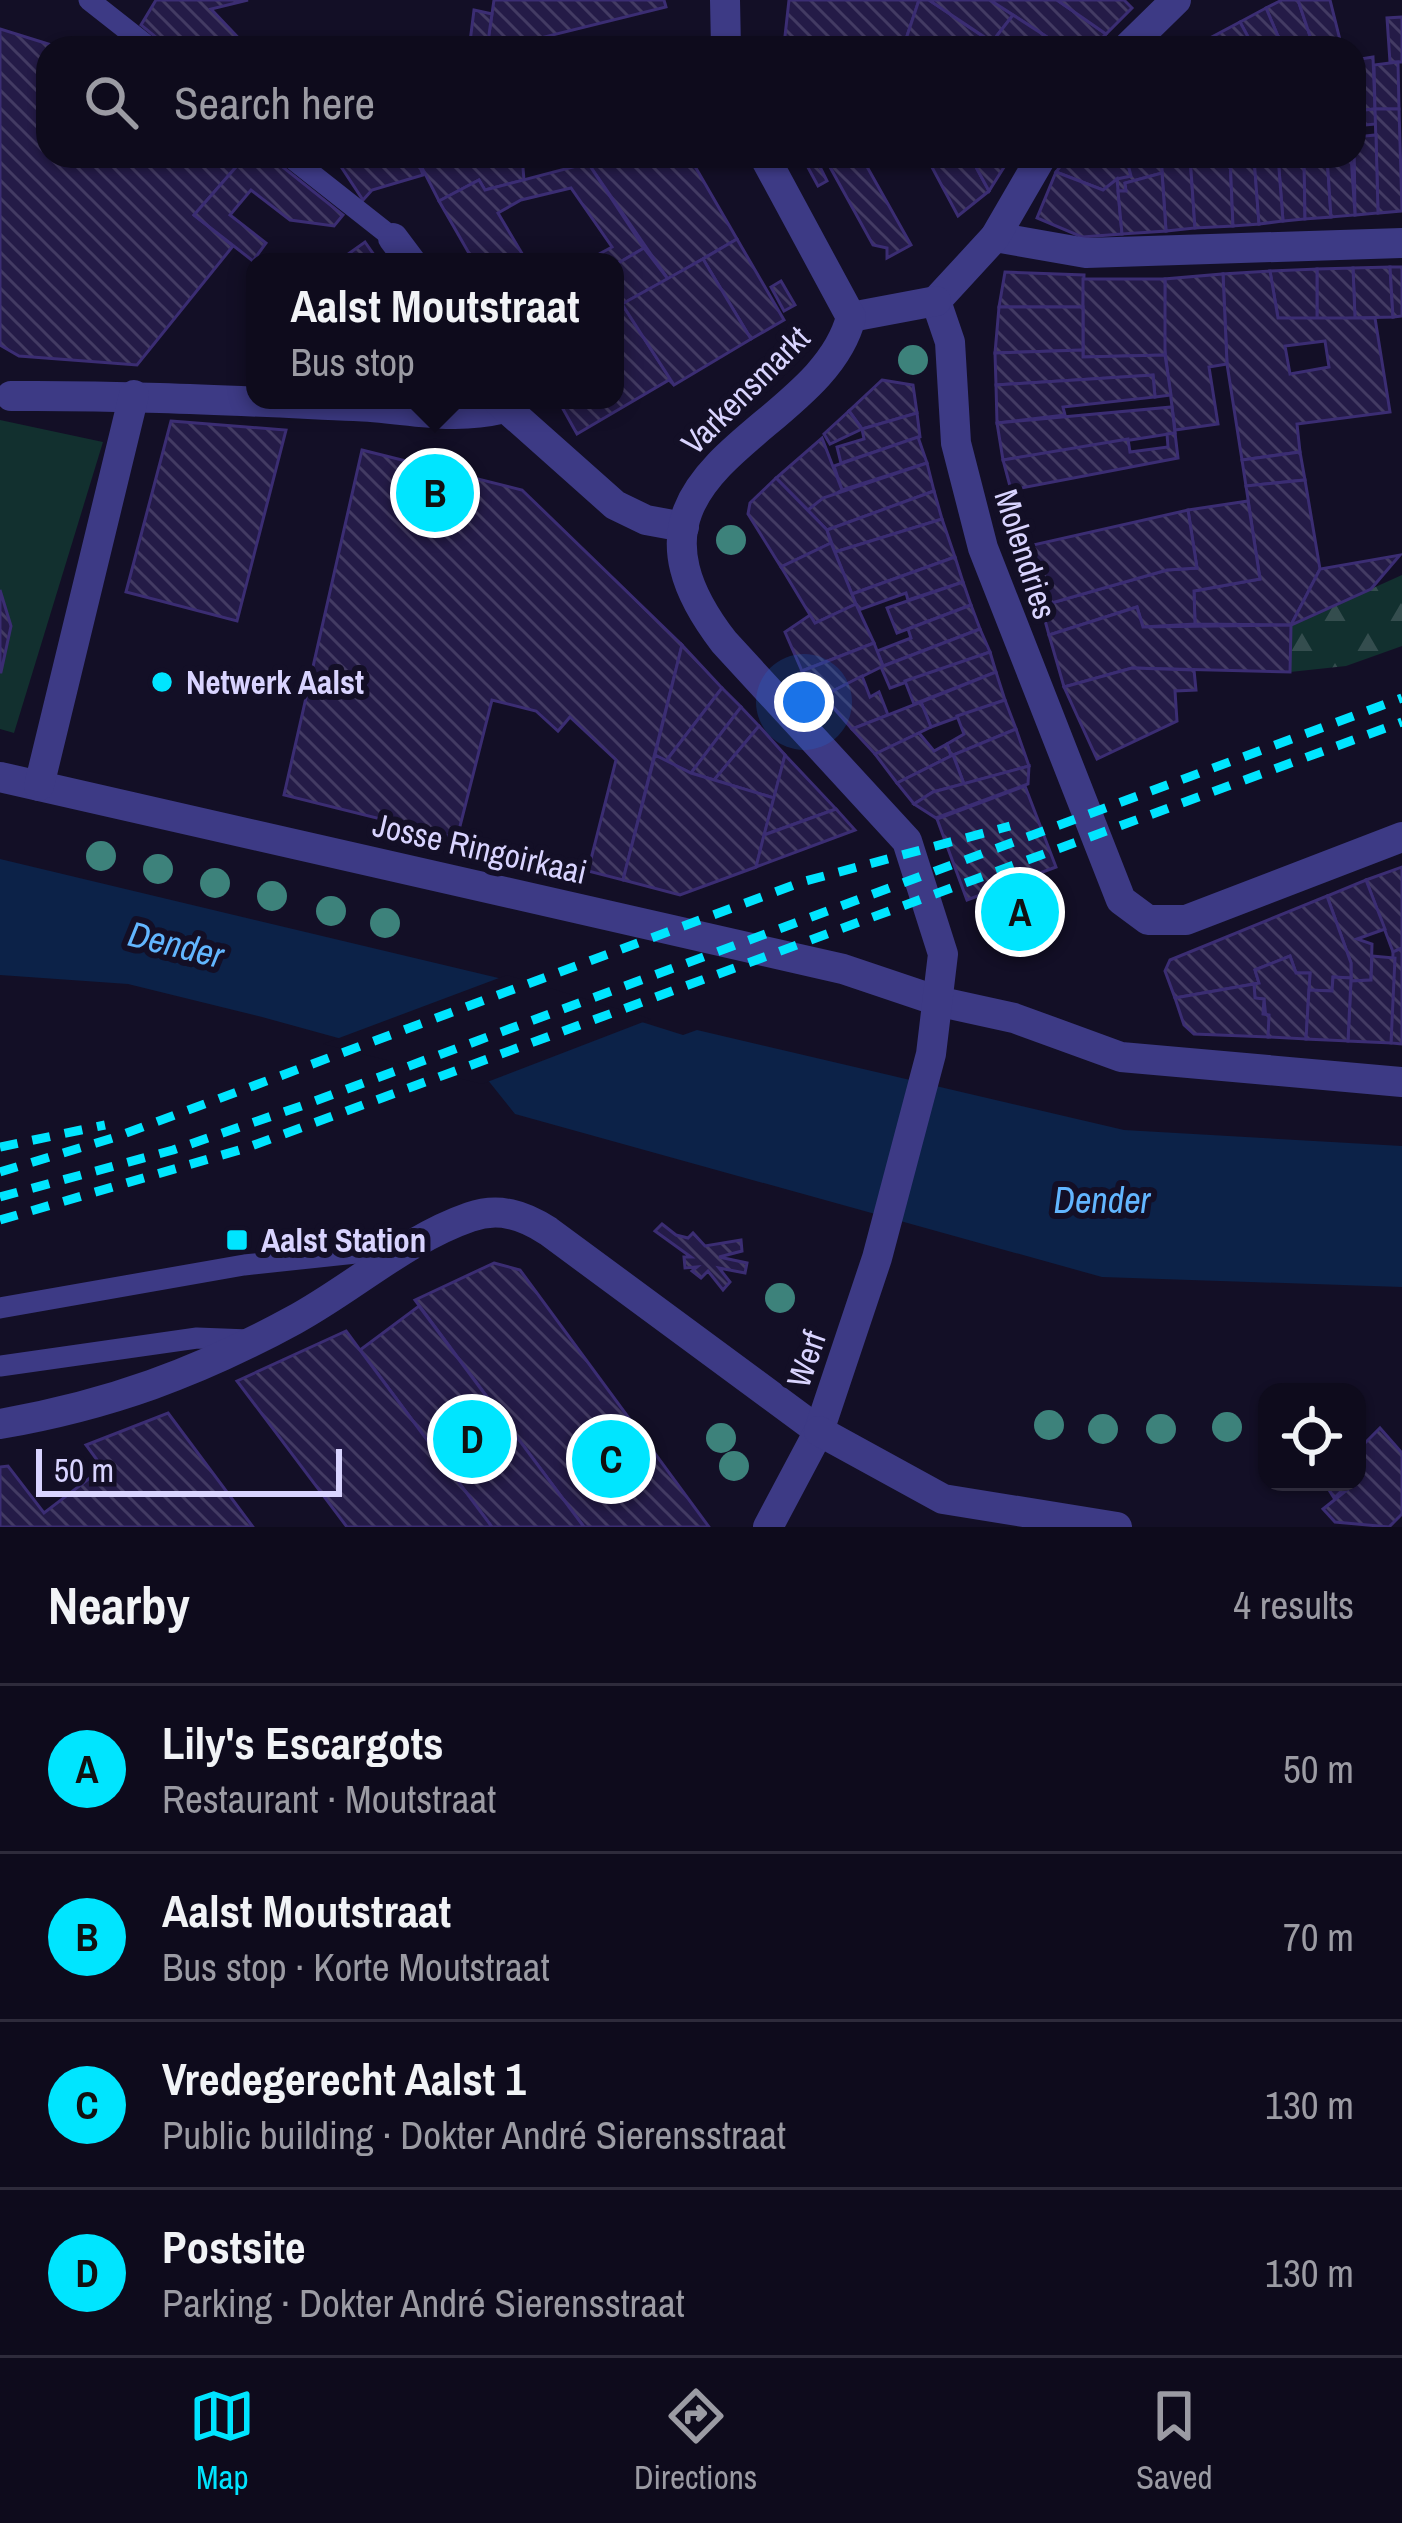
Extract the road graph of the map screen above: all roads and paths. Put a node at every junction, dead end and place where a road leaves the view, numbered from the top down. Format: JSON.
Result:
{"nodes":[{"id":1,"x":89,"y":0,"type":"edge"},
{"id":2,"x":725,"y":0,"type":"edge"},
{"id":3,"x":1176,"y":0,"type":"edge"},
{"id":4,"x":136,"y":36,"type":"edge"},
{"id":5,"x":726,"y":36,"type":"edge"},
{"id":6,"x":1139,"y":36,"type":"edge"},
{"id":7,"x":303,"y":168,"type":"edge"},
{"id":8,"x":770,"y":168,"type":"edge"},
{"id":9,"x":1035,"y":168,"type":"edge"},
{"id":10,"x":995,"y":236,"type":"junction"},
{"id":11,"x":1402,"y":243,"type":"edge"},
{"id":12,"x":402,"y":250,"type":"edge"},
{"id":13,"x":936,"y":301,"type":"junction"},
{"id":14,"x":851,"y":317,"type":"junction"},
{"id":15,"x":134,"y":395,"type":"junction"},
{"id":16,"x":4,"y":397,"type":"edge"},
{"id":17,"x":246,"y":400,"type":"edge"},
{"id":18,"x":391,"y":409,"type":"edge"},
{"id":19,"x":488,"y":409,"type":"edge"},
{"id":20,"x":504,"y":409,"type":"edge"},
{"id":21,"x":684,"y":527,"type":"junction"},
{"id":22,"x":0,"y":777,"type":"edge"},
{"id":23,"x":38,"y":786,"type":"junction"},
{"id":24,"x":1402,"y":837,"type":"edge"},
{"id":25,"x":941,"y":1002,"type":"junction"},
{"id":26,"x":1402,"y":1082,"type":"edge"},
{"id":27,"x":410,"y":1247,"type":"junction"},
{"id":28,"x":0,"y":1308,"type":"edge"},
{"id":29,"x":253,"y":1340,"type":"junction"},
{"id":30,"x":0,"y":1366,"type":"edge"},
{"id":31,"x":0,"y":1424,"type":"edge"},
{"id":32,"x":819,"y":1431,"type":"junction"},
{"id":33,"x":768,"y":1527,"type":"edge"},
{"id":34,"x":1117,"y":1527,"type":"edge"}],
"edges":[{"from":1,"to":4,"type":"lane"},
{"from":2,"to":5,"type":"street"},
{"from":3,"to":6,"type":"street"},
{"from":7,"to":12,"type":"lane"},
{"from":8,"to":14,"type":"street"},
{"from":9,"to":10,"type":"street"},
{"from":10,"to":11,"type":"street"},
{"from":10,"to":13,"type":"street"},
{"from":13,"to":14,"type":"street","name":"Varkensmarkt"},
{"from":13,"to":24,"type":"street","name":"Molendries"},
{"from":14,"to":21,"type":"street","name":"Varkensmarkt"},
{"from":15,"to":16,"type":"street"},
{"from":15,"to":17,"type":"street"},
{"from":15,"to":23,"type":"street"},
{"from":18,"to":19,"type":"street"},
{"from":20,"to":21,"type":"street"},
{"from":21,"to":25,"type":"street","name":"Werf"},
{"from":22,"to":23,"type":"street","name":"Josse Ringoirkaai"},
{"from":23,"to":25,"type":"street","name":"Josse Ringoirkaai"},
{"from":25,"to":26,"type":"street","name":"Josse Ringoirkaai"},
{"from":25,"to":32,"type":"street","name":"Werf"},
{"from":27,"to":28,"type":"lane"},
{"from":27,"to":29,"type":"street"},
{"from":27,"to":32,"type":"street"},
{"from":29,"to":30,"type":"lane"},
{"from":29,"to":31,"type":"street"},
{"from":32,"to":33,"type":"street"},
{"from":32,"to":34,"type":"street","name":"Werf"}]}
